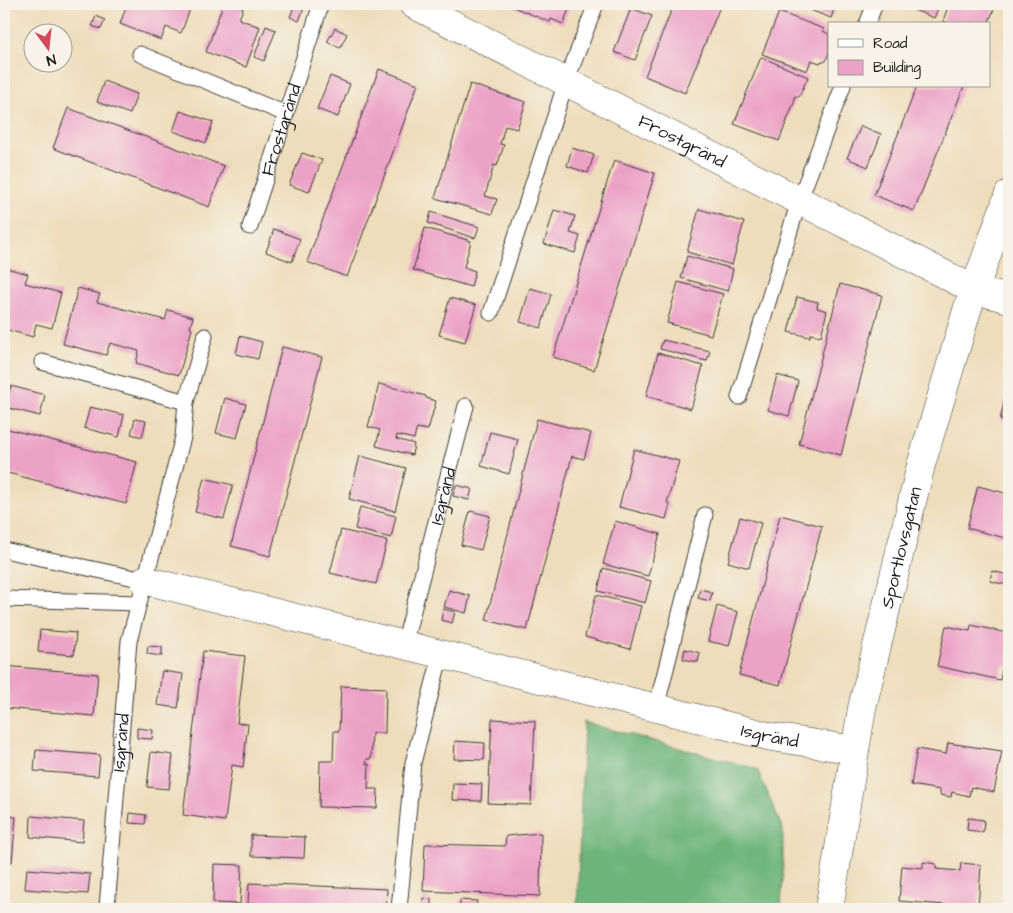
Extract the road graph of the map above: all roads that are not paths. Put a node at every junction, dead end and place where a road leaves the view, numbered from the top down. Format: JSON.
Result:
{"nodes":[{"id":1,"x":321,"y":4,"type":"edge"},
{"id":2,"x":413,"y":4,"type":"edge"},
{"id":3,"x":596,"y":4,"type":"edge"},
{"id":4,"x":874,"y":4,"type":"edge"},
{"id":5,"x":868,"y":22,"type":"edge"},
{"id":6,"x":140,"y":54,"type":"dead end"},
{"id":7,"x":566,"y":82,"type":"junction"},
{"id":8,"x":842,"y":88,"type":"edge"},
{"id":9,"x":286,"y":114,"type":"junction"},
{"id":10,"x":1009,"y":194,"type":"edge"},
{"id":11,"x":800,"y":201,"type":"junction"},
{"id":12,"x":250,"y":227,"type":"dead end"},
{"id":13,"x":974,"y":290,"type":"junction"},
{"id":14,"x":1009,"y":299,"type":"edge"},
{"id":15,"x":491,"y":313,"type":"dead end"},
{"id":16,"x":206,"y":336,"type":"dead end"},
{"id":17,"x":42,"y":362,"type":"dead end"},
{"id":18,"x":739,"y":396,"type":"dead end"},
{"id":19,"x":186,"y":402,"type":"junction"},
{"id":20,"x":466,"y":406,"type":"dead end"},
{"id":21,"x":705,"y":515,"type":"dead end"},
{"id":22,"x":4,"y":550,"type":"edge"},
{"id":23,"x":141,"y":591,"type":"junction"},
{"id":24,"x":4,"y":599,"type":"edge"},
{"id":25,"x":404,"y":645,"type":"junction"},
{"id":26,"x":441,"y":654,"type":"junction"},
{"id":27,"x":656,"y":708,"type":"junction"},
{"id":28,"x":855,"y":750,"type":"junction"},
{"id":29,"x":107,"y":906,"type":"dead end"},
{"id":30,"x":399,"y":909,"type":"edge"},
{"id":31,"x":829,"y":909,"type":"edge"}],
"edges":[{"from":1,"to":9,"type":"lane","name":"Frostgränd"},
{"from":2,"to":7,"type":"street","name":"Frostgränd"},
{"from":3,"to":7,"type":"lane"},
{"from":4,"to":5,"type":"lane"},
{"from":6,"to":9,"type":"lane"},
{"from":7,"to":11,"type":"street","name":"Frostgränd"},
{"from":7,"to":15,"type":"lane"},
{"from":8,"to":11,"type":"lane"},
{"from":9,"to":12,"type":"lane","name":"Frostgränd"},
{"from":10,"to":13,"type":"street","name":"Sportlovsgatan"},
{"from":11,"to":13,"type":"street","name":"Frostgränd"},
{"from":11,"to":18,"type":"lane"},
{"from":13,"to":14,"type":"street","name":"Frostgränd"},
{"from":13,"to":28,"type":"street","name":"Sportlovsgatan"},
{"from":16,"to":19,"type":"lane","name":"Isgränd"},
{"from":17,"to":19,"type":"lane"},
{"from":19,"to":23,"type":"lane","name":"Isgränd"},
{"from":20,"to":25,"type":"lane","name":"Isgränd"},
{"from":21,"to":27,"type":"lane"},
{"from":22,"to":23,"type":"lane"},
{"from":23,"to":24,"type":"lane"},
{"from":23,"to":25,"type":"street","name":"Isgränd"},
{"from":23,"to":29,"type":"lane","name":"Isgränd"},
{"from":25,"to":26,"type":"street","name":"Isgränd"},
{"from":26,"to":27,"type":"street","name":"Isgränd"},
{"from":26,"to":30,"type":"lane"},
{"from":27,"to":28,"type":"street","name":"Isgränd"},
{"from":28,"to":31,"type":"street","name":"Sportlovsgatan"}]}
